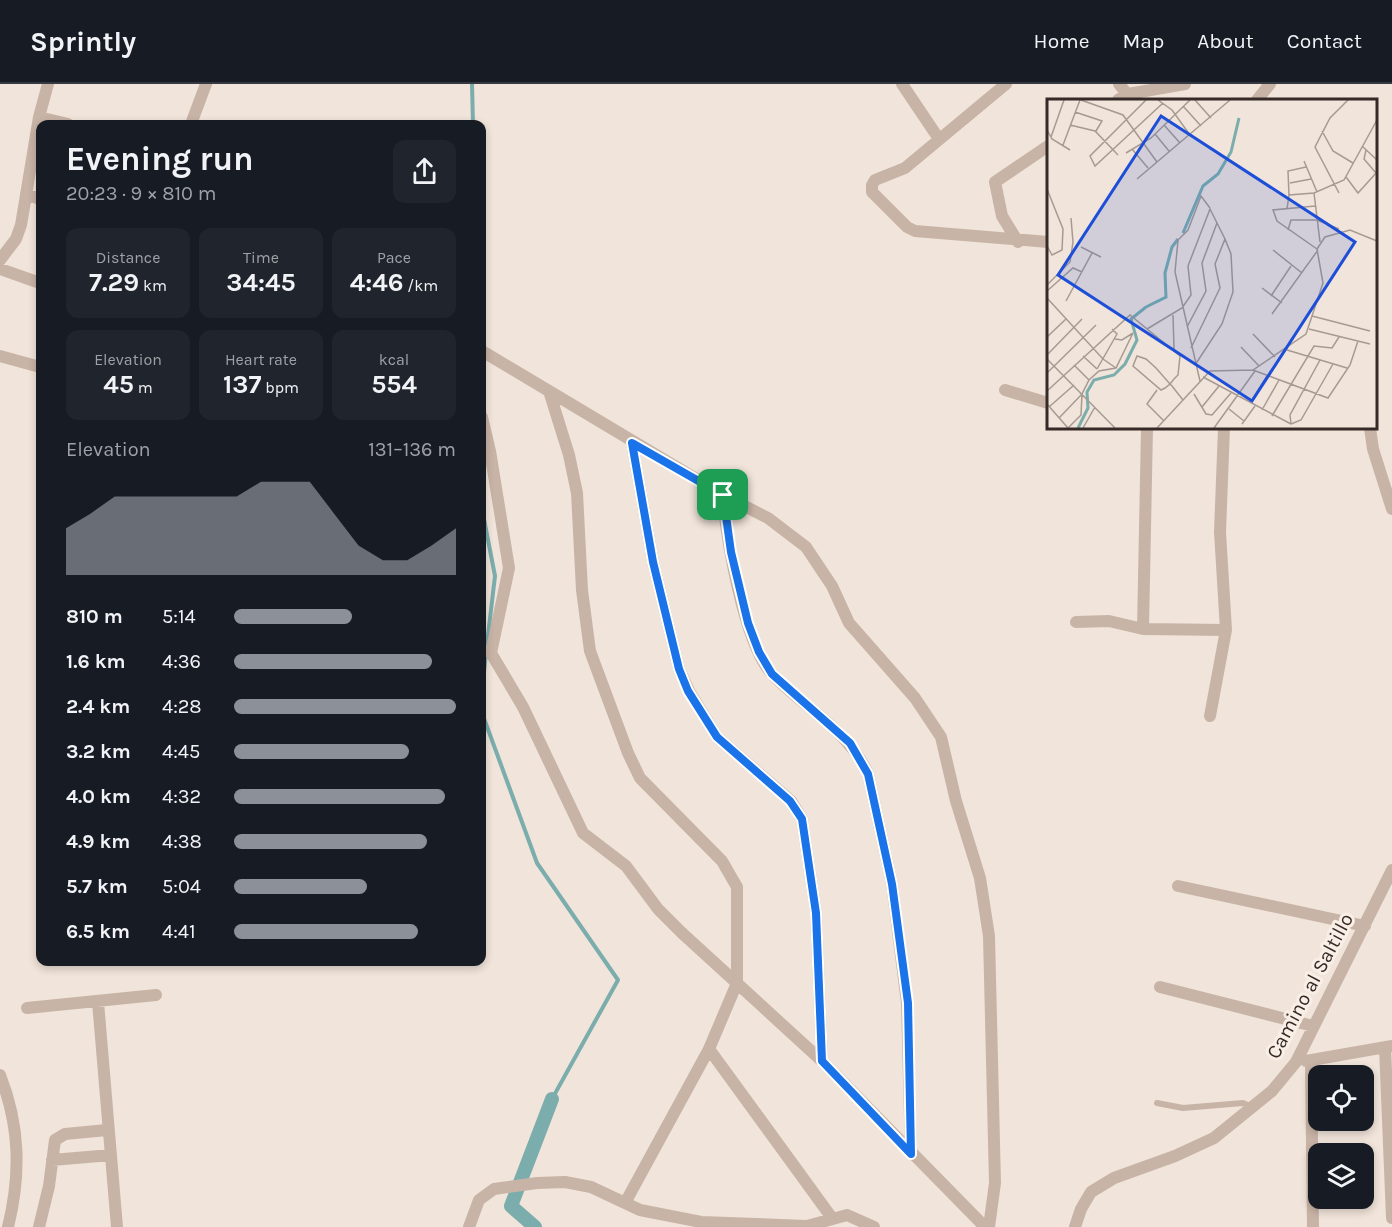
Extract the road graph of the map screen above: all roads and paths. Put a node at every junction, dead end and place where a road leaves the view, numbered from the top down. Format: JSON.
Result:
{"nodes":[{"id":1,"x":48,"y":84,"type":"edge"},
{"id":2,"x":206,"y":84,"type":"edge"},
{"id":3,"x":902,"y":84,"type":"edge"},
{"id":4,"x":1006,"y":84,"type":"edge"},
{"id":5,"x":1119,"y":84,"type":"edge"},
{"id":6,"x":1185,"y":84,"type":"edge"},
{"id":7,"x":1270,"y":84,"type":"edge"},
{"id":8,"x":1126,"y":98,"type":"edge"},
{"id":9,"x":1258,"y":99,"type":"edge"},
{"id":10,"x":39,"y":117,"type":"junction"},
{"id":11,"x":38,"y":120,"type":"edge"},
{"id":12,"x":51,"y":120,"type":"edge"},
{"id":13,"x":192,"y":120,"type":"edge"},
{"id":14,"x":36,"y":135,"type":"edge"},
{"id":15,"x":939,"y":140,"type":"junction"},
{"id":16,"x":1047,"y":147,"type":"edge"},
{"id":17,"x":26,"y":194,"type":"junction"},
{"id":18,"x":36,"y":197,"type":"edge"},
{"id":19,"x":1018,"y":242,"type":"junction"},
{"id":20,"x":1047,"y":243,"type":"edge"},
{"id":21,"x":0,"y":260,"type":"edge"},
{"id":22,"x":0,"y":269,"type":"edge"},
{"id":23,"x":36,"y":282,"type":"edge"},
{"id":24,"x":486,"y":353,"type":"edge"},
{"id":25,"x":0,"y":356,"type":"edge"},
{"id":26,"x":36,"y":366,"type":"edge"},
{"id":27,"x":1005,"y":390,"type":"dead end"},
{"id":28,"x":549,"y":391,"type":"junction"},
{"id":29,"x":1047,"y":404,"type":"edge"},
{"id":30,"x":1148,"y":429,"type":"edge"},
{"id":31,"x":1224,"y":429,"type":"edge"},
{"id":32,"x":1370,"y":429,"type":"edge"},
{"id":33,"x":486,"y":434,"type":"edge"},
{"id":34,"x":632,"y":443,"type":"junction"},
{"id":35,"x":723,"y":495,"type":"junction"},
{"id":36,"x":1392,"y":509,"type":"edge"},
{"id":37,"x":1076,"y":622,"type":"dead end"},
{"id":38,"x":1143,"y":629,"type":"junction"},
{"id":39,"x":1226,"y":630,"type":"junction"},
{"id":40,"x":1210,"y":716,"type":"dead end"},
{"id":41,"x":1392,"y":870,"type":"edge"},
{"id":42,"x":1178,"y":886,"type":"dead end"},
{"id":43,"x":1365,"y":926,"type":"junction"},
{"id":44,"x":737,"y":984,"type":"junction"},
{"id":45,"x":1160,"y":987,"type":"dead end"},
{"id":46,"x":156,"y":995,"type":"dead end"},
{"id":47,"x":98,"y":1002,"type":"junction"},
{"id":48,"x":27,"y":1008,"type":"dead end"},
{"id":49,"x":1313,"y":1026,"type":"junction"},
{"id":50,"x":1388,"y":1046,"type":"edge"},
{"id":51,"x":709,"y":1049,"type":"junction"},
{"id":52,"x":1311,"y":1060,"type":"junction"},
{"id":53,"x":822,"y":1061,"type":"junction"},
{"id":54,"x":1296,"y":1062,"type":"junction"},
{"id":55,"x":0,"y":1075,"type":"edge"},
{"id":56,"x":1157,"y":1103,"type":"dead end"},
{"id":57,"x":1254,"y":1108,"type":"junction"},
{"id":58,"x":107,"y":1130,"type":"junction"},
{"id":59,"x":52,"y":1154,"type":"junction"},
{"id":60,"x":911,"y":1154,"type":"junction"},
{"id":61,"x":111,"y":1155,"type":"junction"},
{"id":62,"x":625,"y":1203,"type":"junction"},
{"id":63,"x":832,"y":1218,"type":"junction"},
{"id":64,"x":1392,"y":1218,"type":"edge"},
{"id":65,"x":8,"y":1227,"type":"edge"},
{"id":66,"x":39,"y":1227,"type":"edge"},
{"id":67,"x":117,"y":1227,"type":"edge"},
{"id":68,"x":469,"y":1227,"type":"edge"},
{"id":69,"x":874,"y":1227,"type":"edge"},
{"id":70,"x":985,"y":1227,"type":"edge"},
{"id":71,"x":989,"y":1227,"type":"edge"},
{"id":72,"x":1075,"y":1227,"type":"edge"},
{"id":73,"x":1313,"y":1227,"type":"edge"}],
"edges":[{"from":1,"to":10,"type":"street"},
{"from":2,"to":13,"type":"street"},
{"from":3,"to":15,"type":"street"},
{"from":4,"to":15,"type":"street"},
{"from":5,"to":8,"type":"street"},
{"from":6,"to":8,"type":"street"},
{"from":7,"to":9,"type":"street"},
{"from":10,"to":11,"type":"street"},
{"from":10,"to":12,"type":"street"},
{"from":14,"to":17,"type":"street"},
{"from":15,"to":19,"type":"street"},
{"from":16,"to":19,"type":"street"},
{"from":17,"to":18,"type":"street"},
{"from":17,"to":21,"type":"street"},
{"from":19,"to":20,"type":"street"},
{"from":22,"to":23,"type":"street"},
{"from":24,"to":28,"type":"street"},
{"from":25,"to":26,"type":"street"},
{"from":27,"to":29,"type":"street"},
{"from":28,"to":34,"type":"street"},
{"from":28,"to":44,"type":"street"},
{"from":30,"to":38,"type":"street"},
{"from":31,"to":39,"type":"street"},
{"from":32,"to":36,"type":"street"},
{"from":33,"to":44,"type":"street"},
{"from":34,"to":35,"type":"street"},
{"from":34,"to":53,"type":"street"},
{"from":35,"to":60,"type":"street"},
{"from":35,"to":71,"type":"street"},
{"from":37,"to":38,"type":"street"},
{"from":38,"to":39,"type":"street"},
{"from":39,"to":40,"type":"street"},
{"from":41,"to":43,"type":"street","name":"Camino al Saltillo"},
{"from":42,"to":43,"type":"street"},
{"from":43,"to":49,"type":"street","name":"Camino al Saltillo"},
{"from":44,"to":51,"type":"street"},
{"from":44,"to":53,"type":"street"},
{"from":45,"to":49,"type":"street"},
{"from":46,"to":47,"type":"street"},
{"from":47,"to":48,"type":"street"},
{"from":47,"to":58,"type":"street"},
{"from":49,"to":54,"type":"street","name":"Camino al Saltillo"},
{"from":50,"to":52,"type":"street"},
{"from":50,"to":64,"type":"street"},
{"from":51,"to":62,"type":"street"},
{"from":51,"to":63,"type":"street"},
{"from":52,"to":54,"type":"street"},
{"from":52,"to":73,"type":"street"},
{"from":53,"to":60,"type":"street"},
{"from":54,"to":57,"type":"street","name":"Camino al Saltillo"},
{"from":55,"to":65,"type":"street"},
{"from":56,"to":57,"type":"lane"},
{"from":57,"to":72,"type":"street","name":"Camino al Saltillo"},
{"from":58,"to":59,"type":"street"},
{"from":58,"to":61,"type":"street"},
{"from":59,"to":61,"type":"street"},
{"from":59,"to":66,"type":"street"},
{"from":60,"to":70,"type":"street"},
{"from":61,"to":67,"type":"street"},
{"from":62,"to":63,"type":"street"},
{"from":62,"to":68,"type":"street"},
{"from":63,"to":69,"type":"street"}]}
